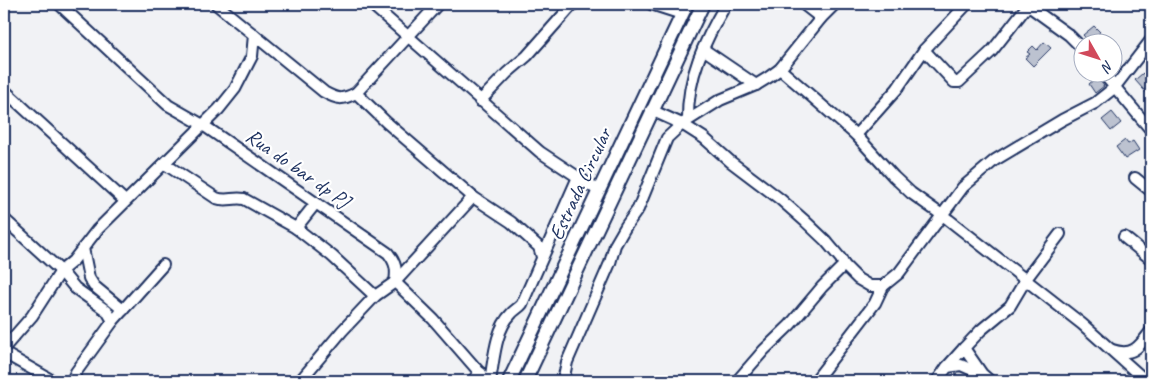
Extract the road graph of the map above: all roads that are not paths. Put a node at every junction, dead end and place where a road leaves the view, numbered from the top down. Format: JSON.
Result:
{"nodes":[{"id":1,"x":59,"y":4,"type":"edge"},
{"id":2,"x":216,"y":4,"type":"edge"},
{"id":3,"x":371,"y":4,"type":"edge"},
{"id":4,"x":438,"y":4,"type":"edge"},
{"id":5,"x":573,"y":4,"type":"edge"},
{"id":6,"x":655,"y":4,"type":"edge"},
{"id":7,"x":703,"y":4,"type":"edge"},
{"id":8,"x":726,"y":4,"type":"edge"},
{"id":9,"x":803,"y":4,"type":"edge"},
{"id":10,"x":835,"y":4,"type":"edge"},
{"id":11,"x":967,"y":4,"type":"edge"},
{"id":12,"x":1027,"y":4,"type":"edge"},
{"id":13,"x":684,"y":9,"type":"edge"},
{"id":14,"x":821,"y":18,"type":"junction"},
{"id":15,"x":254,"y":35,"type":"junction"},
{"id":16,"x":407,"y":37,"type":"junction"},
{"id":17,"x":1072,"y":38,"type":"edge"},
{"id":18,"x":1151,"y":40,"type":"edge"},
{"id":19,"x":269,"y":47,"type":"junction"},
{"id":20,"x":703,"y":49,"type":"junction"},
{"id":21,"x":924,"y":50,"type":"junction"},
{"id":22,"x":252,"y":56,"type":"junction"},
{"id":23,"x":780,"y":69,"type":"junction"},
{"id":24,"x":1110,"y":82,"type":"edge"},
{"id":25,"x":756,"y":85,"type":"junction"},
{"id":26,"x":1114,"y":88,"type":"junction"},
{"id":27,"x":4,"y":90,"type":"edge"},
{"id":28,"x":356,"y":93,"type":"junction"},
{"id":29,"x":480,"y":101,"type":"junction"},
{"id":30,"x":651,"y":110,"type":"junction"},
{"id":31,"x":685,"y":122,"type":"junction"},
{"id":32,"x":203,"y":125,"type":"junction"},
{"id":33,"x":1151,"y":130,"type":"edge"},
{"id":34,"x":856,"y":135,"type":"junction"},
{"id":35,"x":164,"y":164,"type":"junction"},
{"id":36,"x":578,"y":178,"type":"junction"},
{"id":37,"x":1135,"y":178,"type":"dead end"},
{"id":38,"x":599,"y":191,"type":"junction"},
{"id":39,"x":1151,"y":191,"type":"edge"},
{"id":40,"x":473,"y":197,"type":"junction"},
{"id":41,"x":125,"y":201,"type":"junction"},
{"id":42,"x":316,"y":203,"type":"junction"},
{"id":43,"x":941,"y":215,"type":"junction"},
{"id":44,"x":4,"y":219,"type":"edge"},
{"id":45,"x":296,"y":228,"type":"junction"},
{"id":46,"x":1060,"y":234,"type":"dead end"},
{"id":47,"x":1124,"y":237,"type":"dead end"},
{"id":48,"x":544,"y":245,"type":"junction"},
{"id":49,"x":82,"y":248,"type":"junction"},
{"id":50,"x":1151,"y":260,"type":"edge"},
{"id":51,"x":163,"y":265,"type":"dead end"},
{"id":52,"x":844,"y":266,"type":"junction"},
{"id":53,"x":61,"y":271,"type":"junction"},
{"id":54,"x":1026,"y":279,"type":"junction"},
{"id":55,"x":395,"y":282,"type":"junction"},
{"id":56,"x":883,"y":286,"type":"junction"},
{"id":57,"x":375,"y":296,"type":"junction"},
{"id":58,"x":123,"y":310,"type":"junction"},
{"id":59,"x":113,"y":321,"type":"junction"},
{"id":60,"x":1151,"y":331,"type":"edge"},
{"id":61,"x":4,"y":348,"type":"edge"},
{"id":62,"x":964,"y":348,"type":"junction"},
{"id":63,"x":1110,"y":349,"type":"junction"},
{"id":64,"x":4,"y":354,"type":"edge"},
{"id":65,"x":947,"y":367,"type":"junction"},
{"id":66,"x":982,"y":374,"type":"junction"},
{"id":67,"x":486,"y":379,"type":"edge"},
{"id":68,"x":53,"y":381,"type":"edge"},
{"id":69,"x":72,"y":381,"type":"edge"},
{"id":70,"x":300,"y":381,"type":"edge"},
{"id":71,"x":472,"y":381,"type":"edge"},
{"id":72,"x":510,"y":381,"type":"edge"},
{"id":73,"x":525,"y":381,"type":"edge"},
{"id":74,"x":563,"y":381,"type":"edge"},
{"id":75,"x":737,"y":381,"type":"edge"},
{"id":76,"x":815,"y":381,"type":"edge"},
{"id":77,"x":937,"y":381,"type":"edge"},
{"id":78,"x":990,"y":381,"type":"edge"},
{"id":79,"x":1146,"y":381,"type":"edge"}],
"edges":[{"from":1,"to":32,"type":"street","name":"Rua do bar dp PJ"},
{"from":2,"to":15,"type":"street"},
{"from":3,"to":16,"type":"street"},
{"from":4,"to":16,"type":"street"},
{"from":5,"to":29,"type":"street"},
{"from":6,"to":13,"type":"street"},
{"from":7,"to":30,"type":"main road","name":"Estrada Circular"},
{"from":8,"to":20,"type":"street"},
{"from":9,"to":14,"type":"street"},
{"from":10,"to":14,"type":"street"},
{"from":11,"to":21,"type":"street"},
{"from":12,"to":17,"type":"street"},
{"from":12,"to":21,"type":"street"},
{"from":13,"to":38,"type":"main road","name":"Estrada Circular"},
{"from":14,"to":23,"type":"street"},
{"from":15,"to":19,"type":"street"},
{"from":15,"to":22,"type":"street"},
{"from":16,"to":28,"type":"street"},
{"from":16,"to":29,"type":"street"},
{"from":18,"to":26,"type":"street"},
{"from":19,"to":22,"type":"street"},
{"from":19,"to":28,"type":"street"},
{"from":20,"to":25,"type":"street"},
{"from":20,"to":31,"type":"street"},
{"from":21,"to":34,"type":"street"},
{"from":22,"to":32,"type":"street"},
{"from":23,"to":25,"type":"street"},
{"from":23,"to":34,"type":"street"},
{"from":24,"to":26,"type":"street"},
{"from":25,"to":31,"type":"street"},
{"from":26,"to":33,"type":"street"},
{"from":26,"to":43,"type":"street"},
{"from":27,"to":41,"type":"street"},
{"from":28,"to":40,"type":"street"},
{"from":29,"to":36,"type":"street"},
{"from":30,"to":31,"type":"street"},
{"from":30,"to":73,"type":"main road","name":"Estrada Circular"},
{"from":31,"to":52,"type":"street"},
{"from":31,"to":74,"type":"street"},
{"from":32,"to":35,"type":"street"},
{"from":32,"to":42,"type":"street","name":"Rua do bar dp PJ"},
{"from":34,"to":43,"type":"street"},
{"from":35,"to":41,"type":"street"},
{"from":35,"to":45,"type":"street"},
{"from":36,"to":38,"type":"street"},
{"from":36,"to":48,"type":"street"},
{"from":37,"to":39,"type":"street"},
{"from":38,"to":72,"type":"main road","name":"Estrada Circular"},
{"from":40,"to":48,"type":"street"},
{"from":40,"to":55,"type":"street"},
{"from":41,"to":49,"type":"street"},
{"from":42,"to":45,"type":"street"},
{"from":42,"to":55,"type":"street","name":"Rua do bar dp PJ"},
{"from":43,"to":54,"type":"street"},
{"from":43,"to":56,"type":"street"},
{"from":44,"to":53,"type":"street"},
{"from":45,"to":57,"type":"street"},
{"from":46,"to":54,"type":"street"},
{"from":47,"to":50,"type":"street"},
{"from":48,"to":67,"type":"street"},
{"from":49,"to":53,"type":"street"},
{"from":49,"to":58,"type":"street"},
{"from":51,"to":58,"type":"street"},
{"from":52,"to":56,"type":"street"},
{"from":52,"to":75,"type":"street"},
{"from":53,"to":59,"type":"street"},
{"from":53,"to":61,"type":"street"},
{"from":54,"to":62,"type":"street"},
{"from":54,"to":63,"type":"street"},
{"from":55,"to":57,"type":"street"},
{"from":55,"to":67,"type":"street"},
{"from":56,"to":76,"type":"street"},
{"from":57,"to":70,"type":"street"},
{"from":58,"to":59,"type":"street"},
{"from":59,"to":69,"type":"street"},
{"from":60,"to":63,"type":"street"},
{"from":62,"to":65,"type":"street"},
{"from":62,"to":66,"type":"street"},
{"from":63,"to":79,"type":"street"},
{"from":64,"to":68,"type":"street"},
{"from":65,"to":66,"type":"street"},
{"from":65,"to":77,"type":"street"},
{"from":66,"to":78,"type":"street"},
{"from":67,"to":71,"type":"street"}]}
